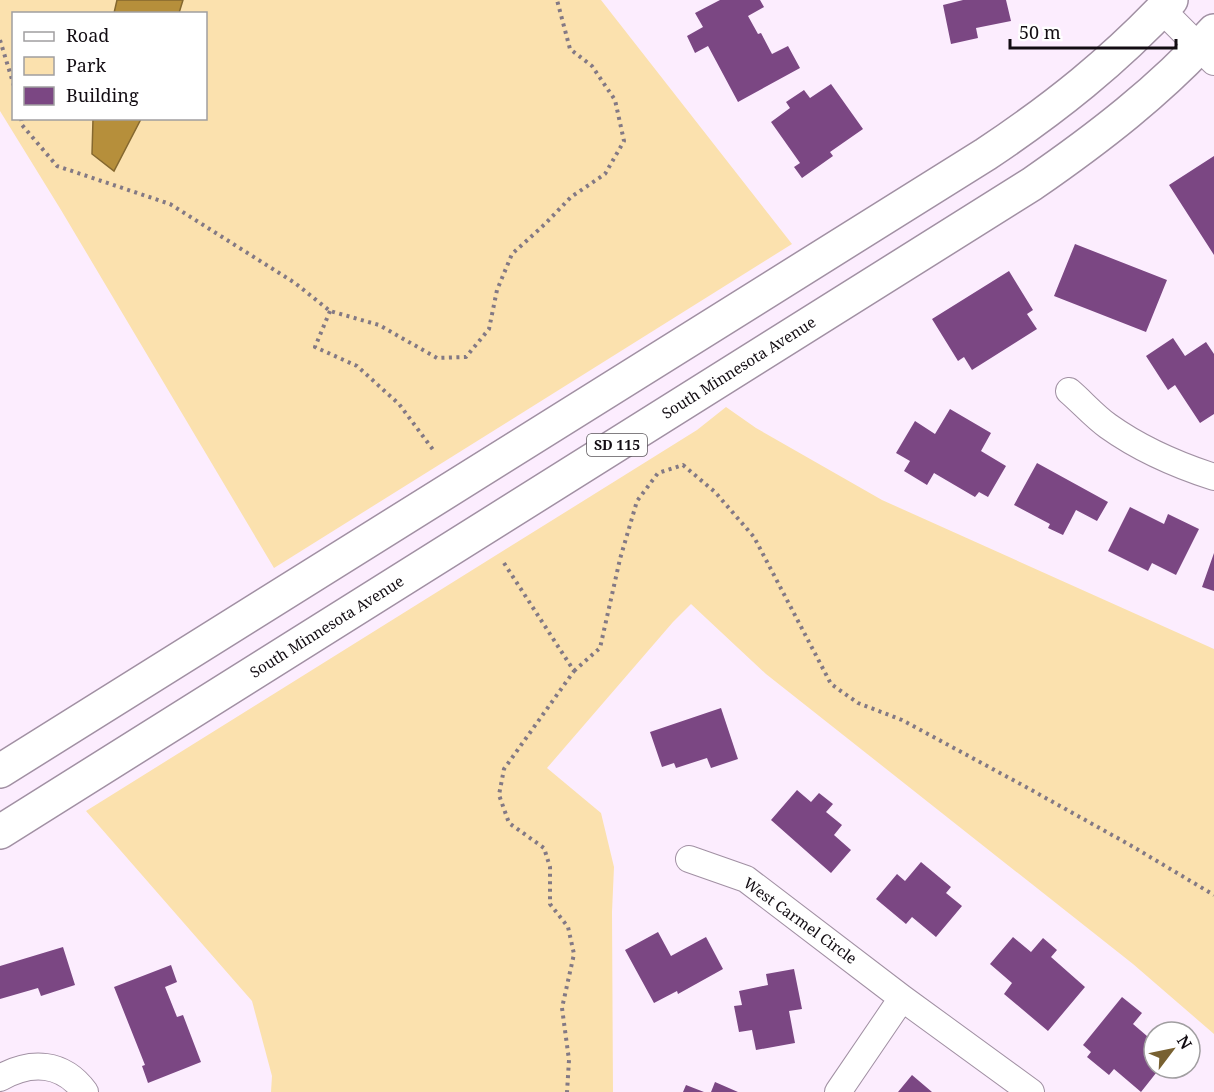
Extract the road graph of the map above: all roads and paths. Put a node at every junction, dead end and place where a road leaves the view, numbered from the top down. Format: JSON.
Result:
{"nodes":[{"id":1,"x":557,"y":0,"type":"edge"},
{"id":2,"x":1167,"y":5,"type":"edge"},
{"id":3,"x":0,"y":40,"type":"edge"},
{"id":4,"x":1209,"y":46,"type":"edge"},
{"id":5,"x":12,"y":79,"type":"edge"},
{"id":6,"x":21,"y":120,"type":"edge"},
{"id":7,"x":330,"y":311,"type":"junction"},
{"id":8,"x":1069,"y":391,"type":"dead end"},
{"id":9,"x":434,"y":451,"type":"dead end"},
{"id":10,"x":1214,"y":477,"type":"edge"},
{"id":11,"x":504,"y":563,"type":"dead end"},
{"id":12,"x":574,"y":671,"type":"junction"},
{"id":13,"x":0,"y":771,"type":"edge"},
{"id":14,"x":0,"y":832,"type":"edge"},
{"id":15,"x":688,"y":859,"type":"dead end"},
{"id":16,"x":1214,"y":895,"type":"edge"},
{"id":17,"x":903,"y":998,"type":"junction"},
{"id":18,"x":0,"y":1078,"type":"edge"},
{"id":19,"x":85,"y":1092,"type":"edge"},
{"id":20,"x":567,"y":1092,"type":"edge"},
{"id":21,"x":837,"y":1092,"type":"edge"},
{"id":22,"x":1031,"y":1092,"type":"edge"}],
"edges":[{"from":1,"to":7,"type":"path"},
{"from":2,"to":4,"type":"street"},
{"from":2,"to":13,"type":"main road"},
{"from":3,"to":5,"type":"path"},
{"from":4,"to":14,"type":"main road","name":"South Minnesota Avenue","number":"SD 115"},
{"from":6,"to":7,"type":"path"},
{"from":7,"to":9,"type":"path"},
{"from":8,"to":10,"type":"street"},
{"from":11,"to":12,"type":"path"},
{"from":12,"to":16,"type":"path"},
{"from":12,"to":20,"type":"path"},
{"from":15,"to":17,"type":"street","name":"West Carmel Circle"},
{"from":17,"to":21,"type":"street"},
{"from":17,"to":22,"type":"street","name":"West Carmel Circle"},
{"from":18,"to":19,"type":"street"}]}
